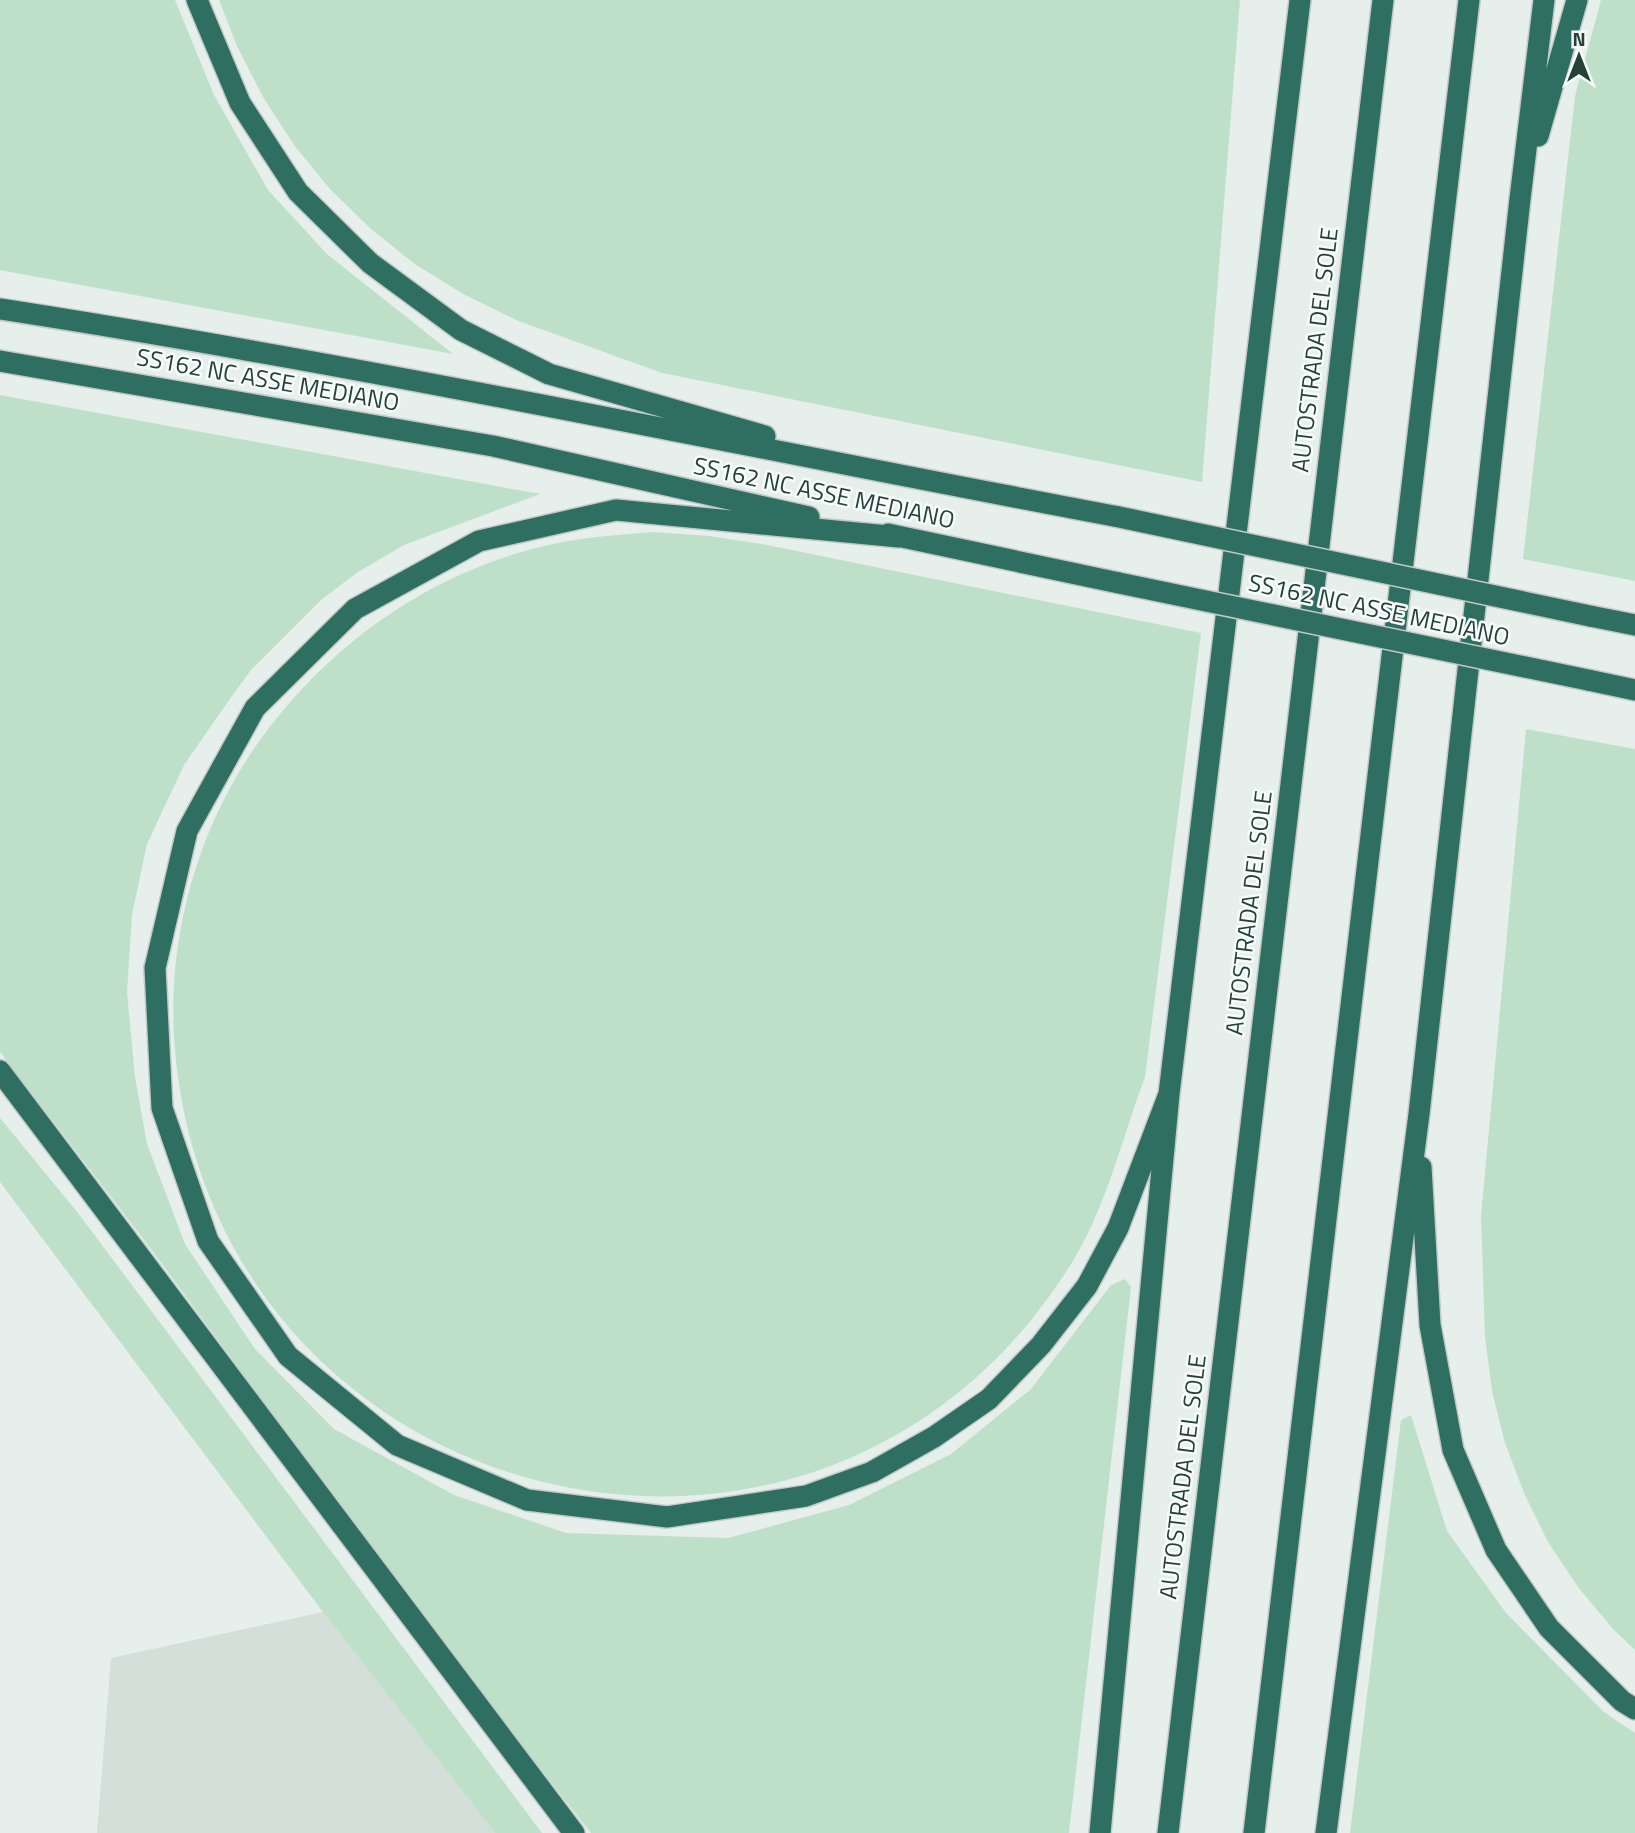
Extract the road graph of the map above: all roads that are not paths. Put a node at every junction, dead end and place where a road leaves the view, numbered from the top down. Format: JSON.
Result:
{"nodes":[{"id":1,"x":197,"y":0,"type":"edge"},
{"id":2,"x":1290,"y":0,"type":"edge"},
{"id":3,"x":1300,"y":0,"type":"edge"},
{"id":4,"x":1383,"y":0,"type":"edge"},
{"id":5,"x":1469,"y":0,"type":"edge"},
{"id":6,"x":1544,"y":0,"type":"edge"},
{"id":7,"x":1577,"y":0,"type":"edge"},
{"id":8,"x":1293,"y":62,"type":"junction"},
{"id":9,"x":1520,"y":199,"type":"junction"},
{"id":10,"x":0,"y":309,"type":"edge"},
{"id":11,"x":0,"y":361,"type":"edge"},
{"id":12,"x":912,"y":478,"type":"junction"},
{"id":13,"x":899,"y":537,"type":"junction"},
{"id":14,"x":1635,"y":625,"type":"edge"},
{"id":15,"x":1635,"y":690,"type":"edge"},
{"id":16,"x":0,"y":1071,"type":"edge"},
{"id":17,"x":1169,"y":1094,"type":"junction"},
{"id":18,"x":1419,"y":1114,"type":"junction"},
{"id":19,"x":1635,"y":1709,"type":"edge"},
{"id":20,"x":574,"y":1833,"type":"edge"},
{"id":21,"x":1100,"y":1833,"type":"edge"},
{"id":22,"x":1168,"y":1833,"type":"edge"},
{"id":23,"x":1254,"y":1833,"type":"edge"},
{"id":24,"x":1326,"y":1833,"type":"edge"}],
"edges":[{"from":1,"to":12,"type":"highway"},
{"from":2,"to":8,"type":"highway"},
{"from":3,"to":8,"type":"highway"},
{"from":4,"to":22,"type":"highway","name":"AUTOSTRADA DEL SOLE"},
{"from":5,"to":23,"type":"highway"},
{"from":6,"to":9,"type":"highway"},
{"from":7,"to":9,"type":"highway"},
{"from":8,"to":17,"type":"highway"},
{"from":9,"to":18,"type":"highway"},
{"from":10,"to":12,"type":"highway","name":"SS162 NC ASSE MEDIANO"},
{"from":11,"to":13,"type":"highway","name":"SS162 NC ASSE MEDIANO"},
{"from":12,"to":14,"type":"highway","name":"SS162 NC ASSE MEDIANO","bridge":true},
{"from":13,"to":15,"type":"highway","name":"SS162 NC ASSE MEDIANO","bridge":true},
{"from":13,"to":17,"type":"highway"},
{"from":16,"to":20,"type":"highway"},
{"from":17,"to":21,"type":"highway"},
{"from":18,"to":19,"type":"highway"},
{"from":18,"to":24,"type":"highway"}]}
